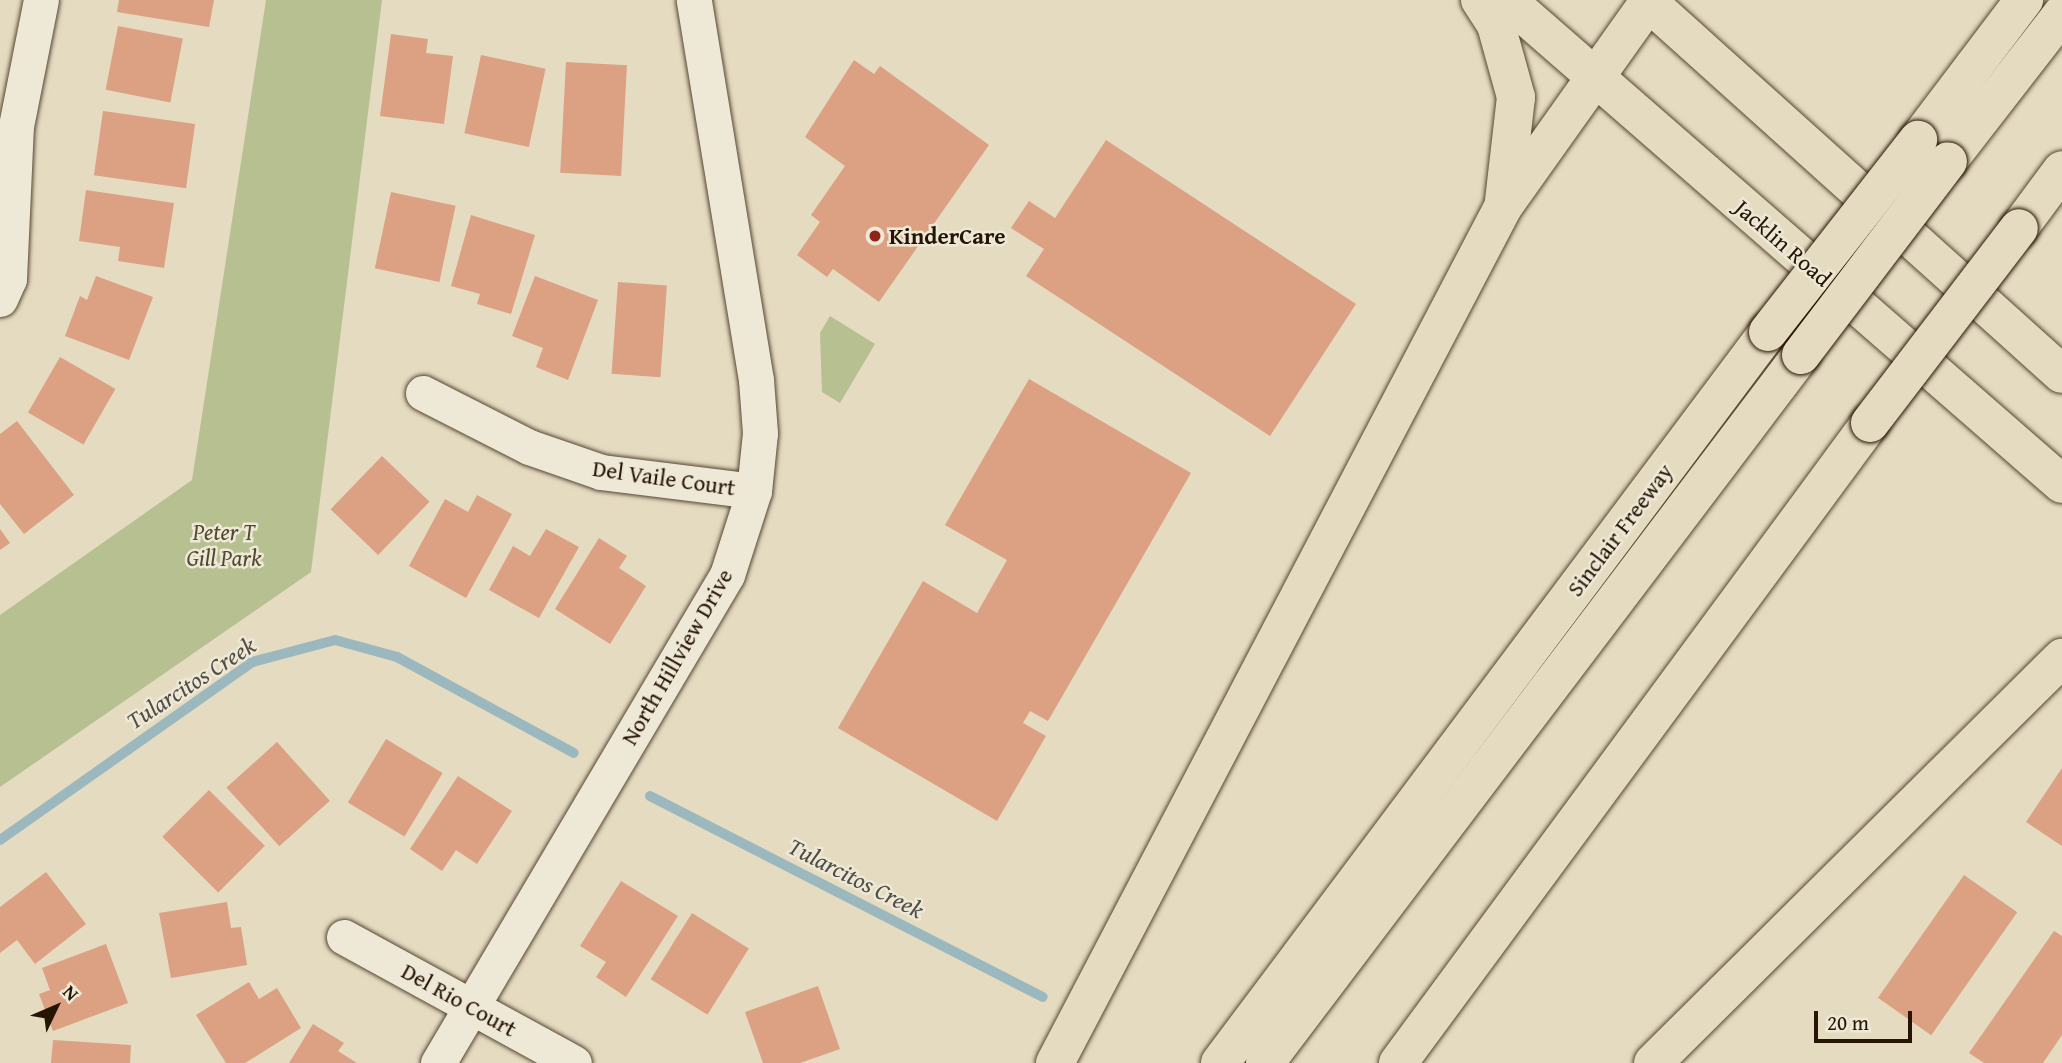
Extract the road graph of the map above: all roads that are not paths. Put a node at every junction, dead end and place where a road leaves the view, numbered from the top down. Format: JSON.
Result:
{"nodes":[{"id":1,"x":41,"y":0,"type":"edge"},
{"id":2,"x":694,"y":0,"type":"edge"},
{"id":3,"x":1480,"y":0,"type":"edge"},
{"id":4,"x":1507,"y":0,"type":"edge"},
{"id":5,"x":2024,"y":0,"type":"edge"},
{"id":6,"x":1648,"y":1,"type":"edge"},
{"id":7,"x":2062,"y":14,"type":"edge"},
{"id":8,"x":1591,"y":78,"type":"junction"},
{"id":9,"x":8,"y":123,"type":"edge"},
{"id":10,"x":1933,"y":150,"type":"junction"},
{"id":11,"x":2062,"y":170,"type":"edge"},
{"id":12,"x":1503,"y":207,"type":"junction"},
{"id":13,"x":0,"y":299,"type":"edge"},
{"id":14,"x":2062,"y":374,"type":"edge"},
{"id":15,"x":423,"y":393,"type":"dead end"},
{"id":16,"x":2062,"y":484,"type":"edge"},
{"id":17,"x":754,"y":491,"type":"junction"},
{"id":18,"x":2062,"y":658,"type":"edge"},
{"id":19,"x":344,"y":937,"type":"dead end"},
{"id":20,"x":472,"y":1007,"type":"junction"},
{"id":21,"x":438,"y":1063,"type":"edge"},
{"id":22,"x":574,"y":1063,"type":"edge"},
{"id":23,"x":1055,"y":1063,"type":"edge"},
{"id":24,"x":1220,"y":1063,"type":"edge"},
{"id":25,"x":1265,"y":1063,"type":"edge"},
{"id":26,"x":1398,"y":1063,"type":"edge"},
{"id":27,"x":1653,"y":1063,"type":"edge"}],
"edges":[{"from":1,"to":9,"type":"street"},
{"from":2,"to":17,"type":"street","name":"North Hillview Drive"},
{"from":3,"to":12,"type":"main road"},
{"from":4,"to":8,"type":"main road","name":"Jacklin Road"},
{"from":5,"to":10,"type":"main road","name":"Sinclair Freeway"},
{"from":6,"to":8,"type":"main road"},
{"from":6,"to":14,"type":"main road"},
{"from":7,"to":10,"type":"main road"},
{"from":8,"to":12,"type":"main road"},
{"from":8,"to":16,"type":"main road","name":"Jacklin Road"},
{"from":9,"to":13,"type":"street"},
{"from":10,"to":24,"type":"main road","name":"Sinclair Freeway","bridge":true},
{"from":10,"to":25,"type":"main road","bridge":true},
{"from":11,"to":26,"type":"main road","bridge":true},
{"from":12,"to":23,"type":"main road"},
{"from":15,"to":17,"type":"street","name":"Del Vaile Court"},
{"from":17,"to":20,"type":"street","name":"North Hillview Drive"},
{"from":18,"to":27,"type":"main road"},
{"from":19,"to":20,"type":"street","name":"Del Rio Court"},
{"from":20,"to":21,"type":"street","name":"North Hillview Drive"},
{"from":20,"to":22,"type":"street","name":"Del Rio Court"}]}
